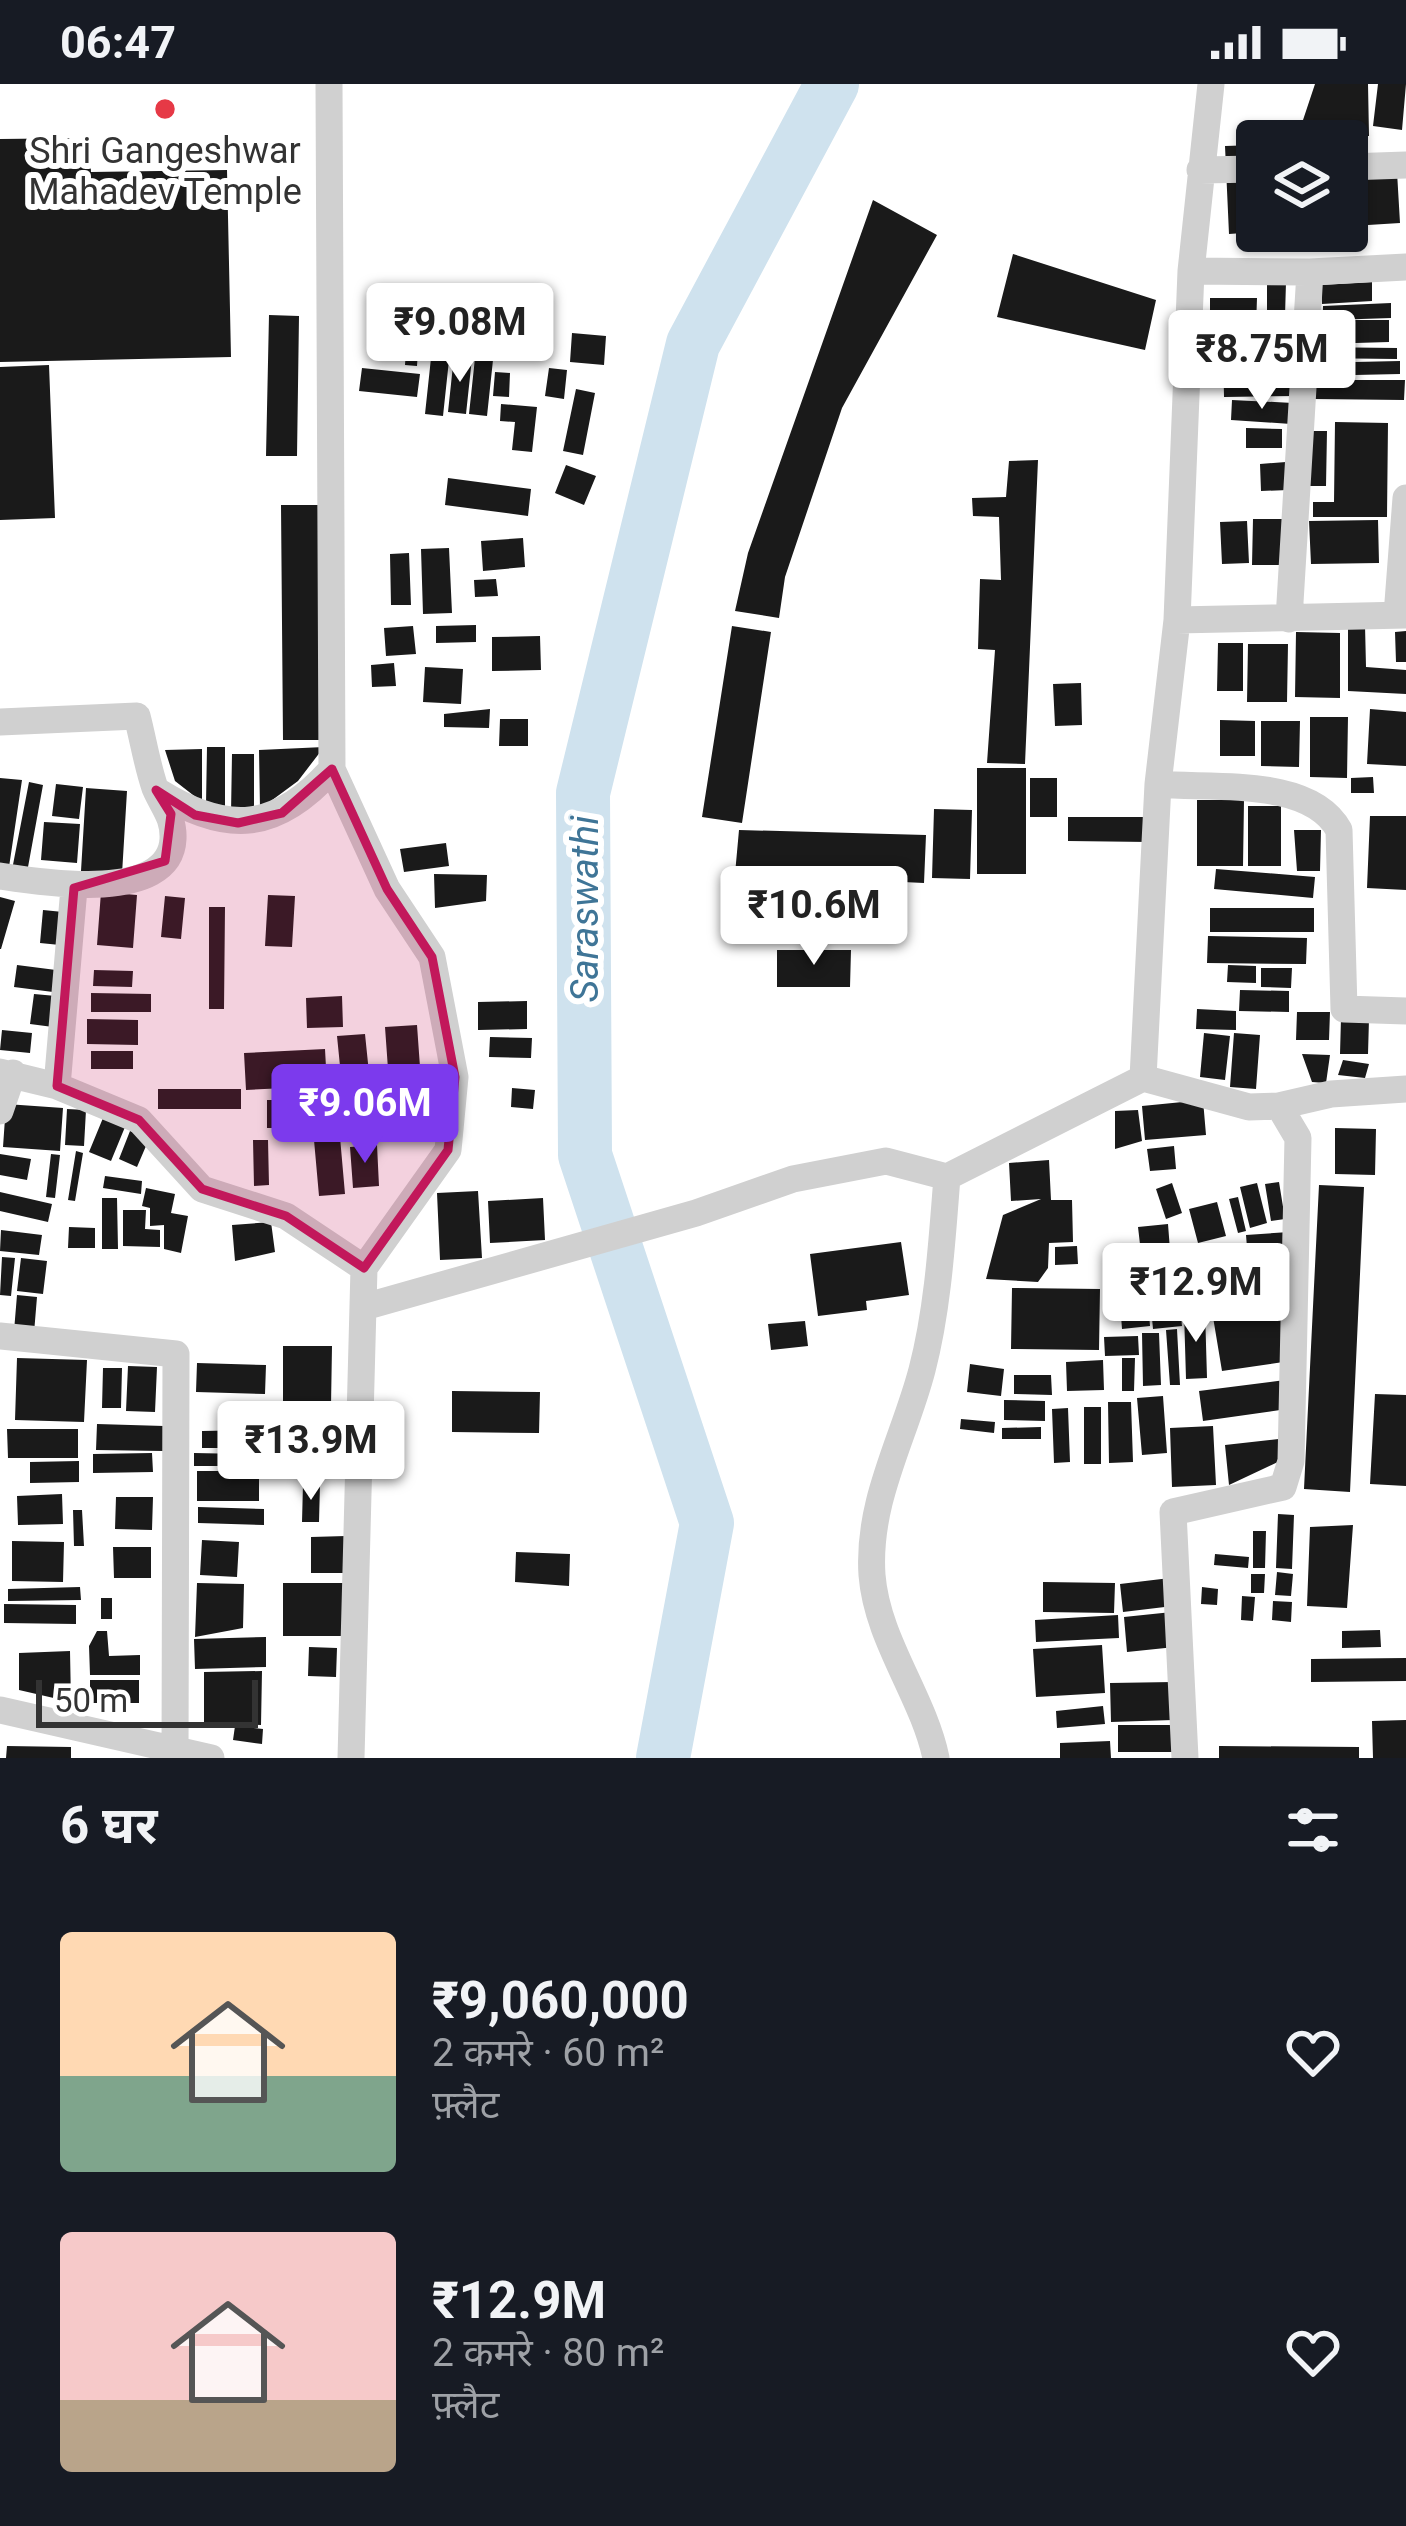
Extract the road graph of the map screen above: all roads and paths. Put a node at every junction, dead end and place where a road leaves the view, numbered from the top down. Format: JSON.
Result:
{"nodes":[{"id":1,"x":328,"y":84,"type":"edge"},
{"id":2,"x":1211,"y":84,"type":"edge"},
{"id":3,"x":1406,"y":165,"type":"edge"},
{"id":4,"x":1368,"y":166,"type":"edge"},
{"id":5,"x":1236,"y":169,"type":"edge"},
{"id":6,"x":1201,"y":170,"type":"junction"},
{"id":7,"x":1406,"y":267,"type":"edge"},
{"id":8,"x":1191,"y":271,"type":"junction"},
{"id":9,"x":1310,"y":272,"type":"junction"},
{"id":10,"x":1406,"y":498,"type":"edge"},
{"id":11,"x":1401,"y":615,"type":"edge"},
{"id":12,"x":1289,"y":619,"type":"junction"},
{"id":13,"x":1177,"y":620,"type":"junction"},
{"id":14,"x":0,"y":722,"type":"edge"},
{"id":15,"x":332,"y":769,"type":"junction"},
{"id":16,"x":1158,"y":784,"type":"junction"},
{"id":17,"x":156,"y":790,"type":"junction"},
{"id":18,"x":0,"y":876,"type":"edge"},
{"id":19,"x":74,"y":888,"type":"junction"},
{"id":20,"x":1406,"y":1010,"type":"edge"},
{"id":21,"x":6,"y":1072,"type":"edge"},
{"id":22,"x":1143,"y":1078,"type":"junction"},
{"id":23,"x":57,"y":1086,"type":"junction"},
{"id":24,"x":1406,"y":1089,"type":"edge"},
{"id":25,"x":1279,"y":1106,"type":"junction"},
{"id":26,"x":0,"y":1111,"type":"edge"},
{"id":27,"x":947,"y":1177,"type":"junction"},
{"id":28,"x":364,"y":1268,"type":"junction"},
{"id":29,"x":364,"y":1307,"type":"junction"},
{"id":30,"x":0,"y":1336,"type":"edge"},
{"id":31,"x":0,"y":1710,"type":"edge"},
{"id":32,"x":81,"y":1745,"type":"edge"},
{"id":33,"x":175,"y":1755,"type":"edge"},
{"id":34,"x":211,"y":1758,"type":"edge"},
{"id":35,"x":351,"y":1758,"type":"edge"},
{"id":36,"x":936,"y":1758,"type":"edge"},
{"id":37,"x":1186,"y":1758,"type":"edge"}],
"edges":[{"from":1,"to":15,"type":"street"},
{"from":2,"to":6,"type":"street"},
{"from":3,"to":4,"type":"street"},
{"from":5,"to":6,"type":"street"},
{"from":6,"to":8,"type":"street"},
{"from":7,"to":9,"type":"street"},
{"from":8,"to":9,"type":"street"},
{"from":8,"to":13,"type":"street"},
{"from":9,"to":12,"type":"street"},
{"from":10,"to":11,"type":"street"},
{"from":11,"to":12,"type":"street"},
{"from":12,"to":13,"type":"street"},
{"from":13,"to":16,"type":"street"},
{"from":14,"to":17,"type":"street"},
{"from":15,"to":17,"type":"street"},
{"from":15,"to":28,"type":"street"},
{"from":16,"to":20,"type":"street"},
{"from":16,"to":22,"type":"street"},
{"from":17,"to":19,"type":"street"},
{"from":18,"to":19,"type":"street"},
{"from":19,"to":23,"type":"street"},
{"from":21,"to":23,"type":"street"},
{"from":21,"to":26,"type":"street"},
{"from":22,"to":25,"type":"street"},
{"from":22,"to":27,"type":"street"},
{"from":23,"to":28,"type":"street"},
{"from":24,"to":25,"type":"street"},
{"from":25,"to":37,"type":"street"},
{"from":27,"to":29,"type":"street"},
{"from":27,"to":36,"type":"street"},
{"from":28,"to":29,"type":"street"},
{"from":29,"to":35,"type":"street"},
{"from":30,"to":33,"type":"street"},
{"from":31,"to":32,"type":"street"},
{"from":32,"to":33,"type":"street"},
{"from":33,"to":34,"type":"street"}]}
